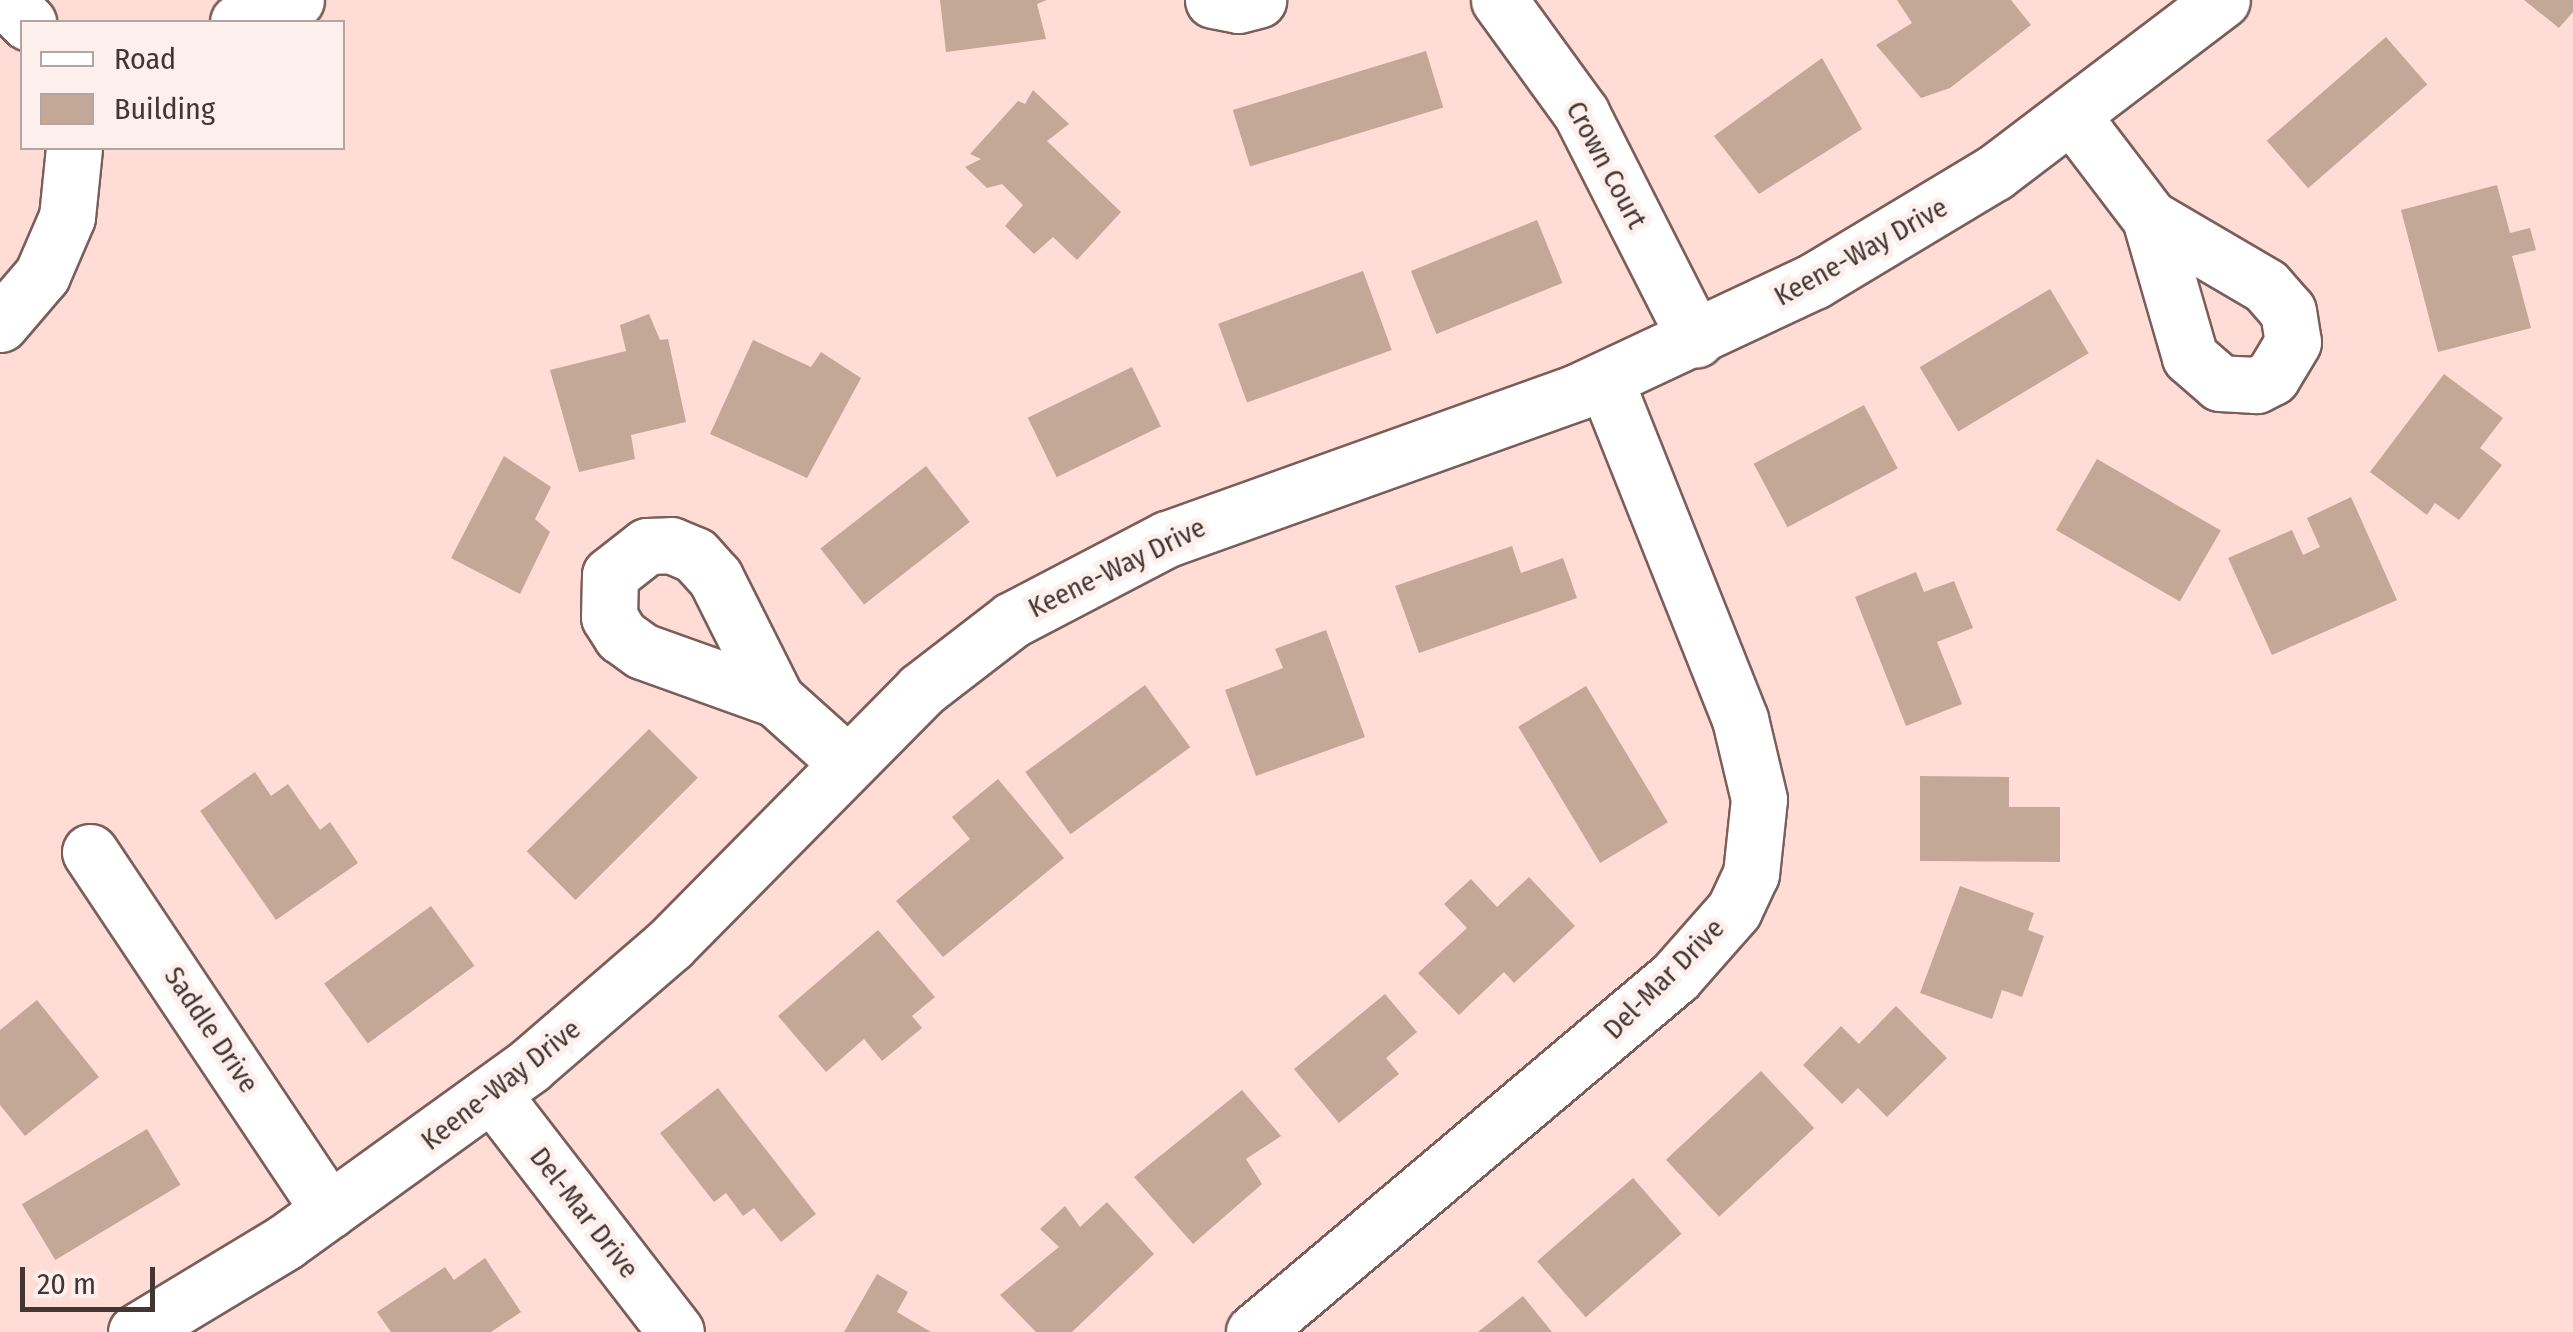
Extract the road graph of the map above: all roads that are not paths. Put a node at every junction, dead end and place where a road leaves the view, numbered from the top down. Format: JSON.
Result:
{"nodes":[{"id":1,"x":4,"y":0,"type":"edge"},
{"id":2,"x":296,"y":0,"type":"edge"},
{"id":3,"x":1213,"y":0,"type":"edge"},
{"id":4,"x":1258,"y":0,"type":"edge"},
{"id":5,"x":1499,"y":0,"type":"edge"},
{"id":6,"x":2222,"y":0,"type":"edge"},
{"id":7,"x":26,"y":20,"type":"edge"},
{"id":8,"x":243,"y":20,"type":"edge"},
{"id":9,"x":2073,"y":117,"type":"junction"},
{"id":10,"x":74,"y":150,"type":"edge"},
{"id":11,"x":2150,"y":218,"type":"dead end"},
{"id":12,"x":0,"y":324,"type":"edge"},
{"id":13,"x":1696,"y":340,"type":"junction"},
{"id":14,"x":1605,"y":380,"type":"junction"},
{"id":15,"x":776,"y":698,"type":"dead end"},
{"id":16,"x":845,"y":761,"type":"junction"},
{"id":17,"x":90,"y":852,"type":"dead end"},
{"id":18,"x":493,"y":1095,"type":"junction"},
{"id":19,"x":329,"y":1211,"type":"junction"},
{"id":20,"x":136,"y":1332,"type":"edge"},
{"id":21,"x":676,"y":1332,"type":"edge"},
{"id":22,"x":1254,"y":1332,"type":"edge"}],
"edges":[{"from":1,"to":7,"type":"street"},
{"from":2,"to":8,"type":"street"},
{"from":3,"to":4,"type":"street"},
{"from":5,"to":13,"type":"street","name":"Crown Court"},
{"from":6,"to":9,"type":"street","name":"Keene-Way Drive"},
{"from":9,"to":11,"type":"street"},
{"from":9,"to":13,"type":"street","name":"Keene-Way Drive"},
{"from":10,"to":12,"type":"street"},
{"from":13,"to":14,"type":"street","name":"Keene-Way Drive"},
{"from":14,"to":16,"type":"street","name":"Keene-Way Drive"},
{"from":14,"to":22,"type":"street","name":"Del-Mar Drive"},
{"from":15,"to":16,"type":"street"},
{"from":16,"to":18,"type":"street","name":"Keene-Way Drive"},
{"from":17,"to":19,"type":"street","name":"Saddle Drive"},
{"from":18,"to":19,"type":"street","name":"Keene-Way Drive"},
{"from":18,"to":21,"type":"street","name":"Del-Mar Drive"},
{"from":19,"to":20,"type":"street","name":"Keene-Way Drive"}]}
